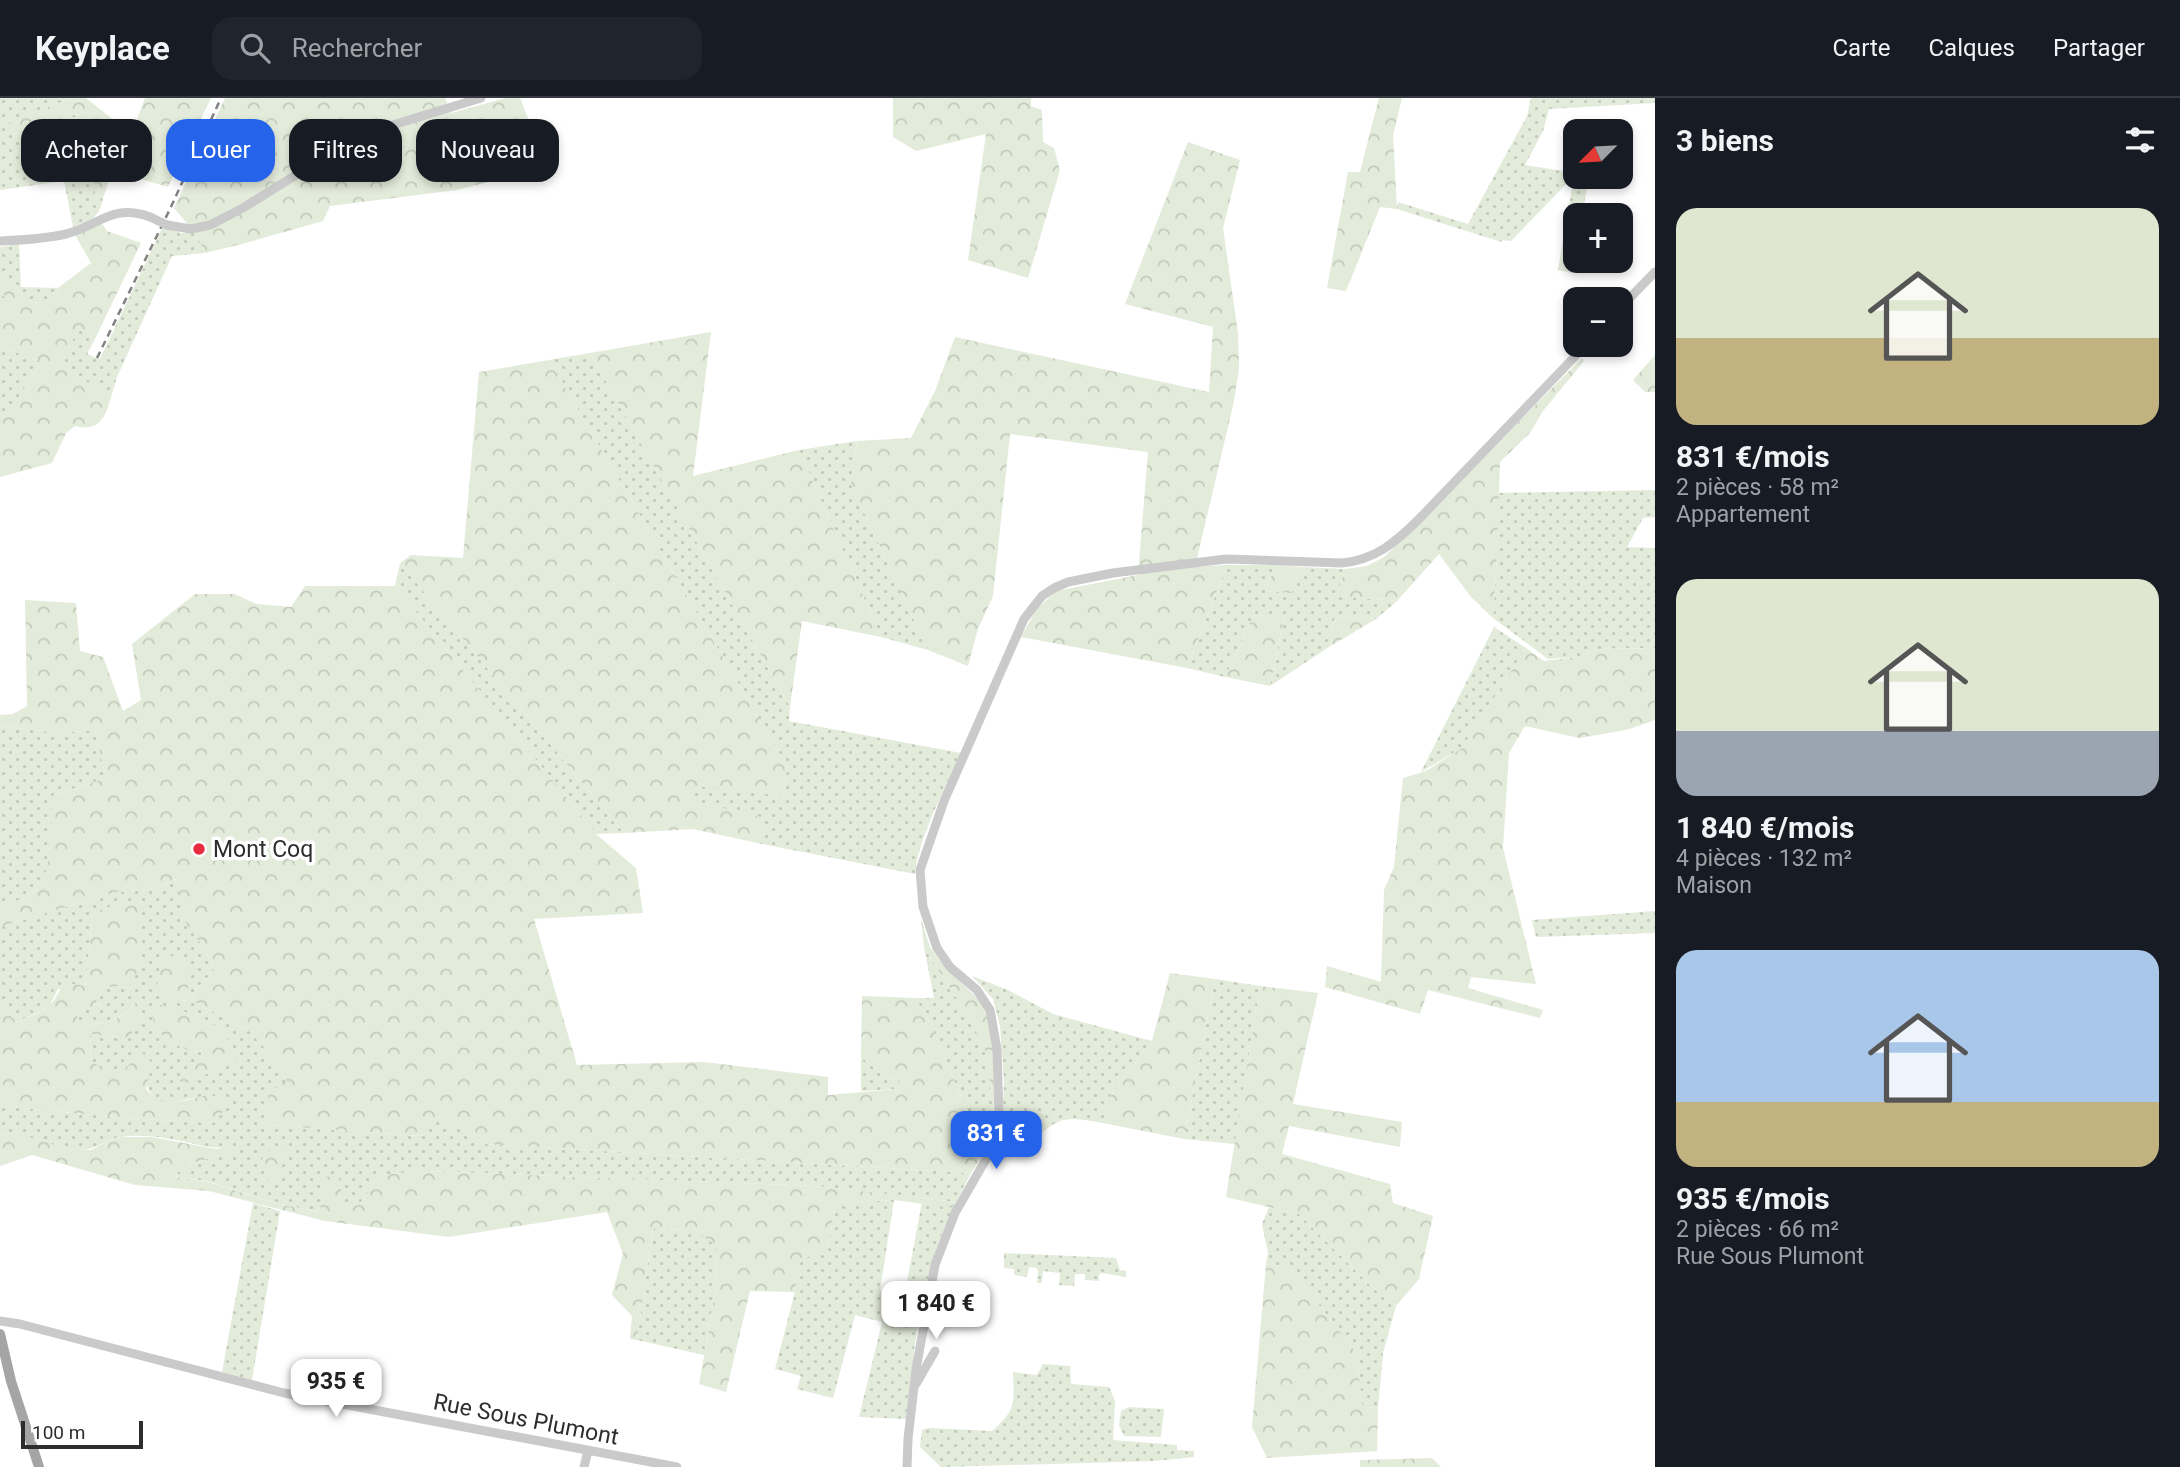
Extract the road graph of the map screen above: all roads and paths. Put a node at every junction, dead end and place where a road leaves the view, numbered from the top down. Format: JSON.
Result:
{"nodes":[{"id":1,"x":481,"y":98,"type":"edge"},
{"id":2,"x":0,"y":241,"type":"edge"},
{"id":3,"x":1655,"y":272,"type":"edge"},
{"id":4,"x":1633,"y":295,"type":"edge"},
{"id":5,"x":1574,"y":357,"type":"edge"},
{"id":6,"x":0,"y":1321,"type":"edge"},
{"id":7,"x":0,"y":1334,"type":"edge"},
{"id":8,"x":935,"y":1351,"type":"dead end"},
{"id":9,"x":914,"y":1389,"type":"junction"},
{"id":10,"x":588,"y":1451,"type":"junction"},
{"id":11,"x":40,"y":1467,"type":"edge"},
{"id":12,"x":584,"y":1467,"type":"edge"},
{"id":13,"x":677,"y":1467,"type":"edge"},
{"id":14,"x":907,"y":1467,"type":"edge"}],
"edges":[{"from":1,"to":2,"type":"street","bridge":true},
{"from":3,"to":4,"type":"street"},
{"from":5,"to":9,"type":"street"},
{"from":6,"to":10,"type":"street","name":"Rue Sous Plumont"},
{"from":7,"to":11,"type":"main road"},
{"from":8,"to":9,"type":"street"},
{"from":9,"to":14,"type":"street"},
{"from":10,"to":12,"type":"street"},
{"from":10,"to":13,"type":"street","name":"Rue Sous Plumont"}]}
